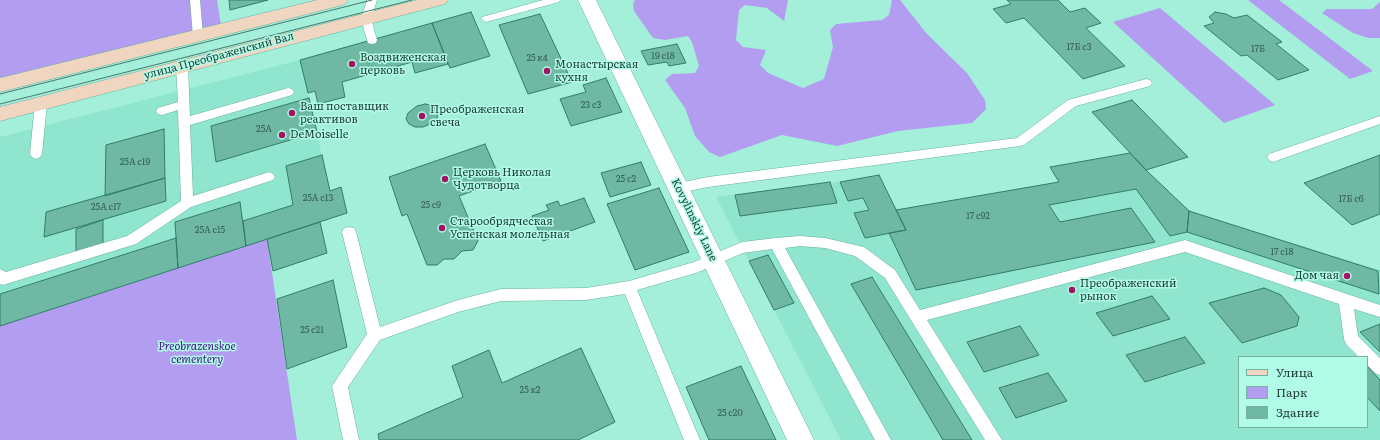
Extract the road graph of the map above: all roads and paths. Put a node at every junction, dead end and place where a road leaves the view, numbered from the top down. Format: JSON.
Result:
{"nodes":[{"id":1,"x":195,"y":0,"type":"edge"},
{"id":2,"x":339,"y":0,"type":"edge"},
{"id":3,"x":372,"y":0,"type":"edge"},
{"id":4,"x":439,"y":0,"type":"edge"},
{"id":5,"x":554,"y":0,"type":"edge"},
{"id":6,"x":587,"y":0,"type":"edge"},
{"id":7,"x":366,"y":19,"type":"junction"},
{"id":8,"x":486,"y":19,"type":"dead end"},
{"id":9,"x":198,"y":36,"type":"junction"},
{"id":10,"x":372,"y":40,"type":"dead end"},
{"id":11,"x":182,"y":66,"type":"junction"},
{"id":12,"x":1146,"y":83,"type":"dead end"},
{"id":13,"x":0,"y":85,"type":"edge"},
{"id":14,"x":288,"y":92,"type":"dead end"},
{"id":15,"x":41,"y":103,"type":"junction"},
{"id":16,"x":183,"y":104,"type":"junction"},
{"id":17,"x":162,"y":111,"type":"dead end"},
{"id":18,"x":0,"y":114,"type":"edge"},
{"id":19,"x":1380,"y":120,"type":"edge"},
{"id":20,"x":184,"y":122,"type":"junction"},
{"id":21,"x":36,"y":154,"type":"dead end"},
{"id":22,"x":1273,"y":157,"type":"dead end"},
{"id":23,"x":269,"y":177,"type":"dead end"},
{"id":24,"x":679,"y":188,"type":"junction"},
{"id":25,"x":187,"y":203,"type":"junction"},
{"id":26,"x":349,"y":232,"type":"dead end"},
{"id":27,"x":776,"y":242,"type":"junction"},
{"id":28,"x":713,"y":259,"type":"junction"},
{"id":29,"x":0,"y":275,"type":"edge"},
{"id":30,"x":629,"y":287,"type":"junction"},
{"id":31,"x":1346,"y":300,"type":"junction"},
{"id":32,"x":1380,"y":311,"type":"edge"},
{"id":33,"x":916,"y":317,"type":"junction"},
{"id":34,"x":375,"y":335,"type":"junction"},
{"id":35,"x":1380,"y":368,"type":"edge"},
{"id":36,"x":351,"y":440,"type":"edge"},
{"id":37,"x":692,"y":440,"type":"edge"},
{"id":38,"x":802,"y":440,"type":"edge"},
{"id":39,"x":883,"y":440,"type":"edge"},
{"id":40,"x":994,"y":440,"type":"edge"}],
"edges":[{"from":1,"to":9,"type":"lane"},
{"from":2,"to":9,"type":"main road"},
{"from":3,"to":7,"type":"lane"},
{"from":4,"to":7,"type":"main road","name":"улица Преображенский Вал"},
{"from":5,"to":8,"type":"lane"},
{"from":6,"to":24,"type":"street","name":"Kovylinskiy Lane"},
{"from":7,"to":10,"type":"lane"},
{"from":7,"to":11,"type":"main road","name":"улица Преображенский Вал"},
{"from":9,"to":13,"type":"main road"},
{"from":11,"to":15,"type":"main road","name":"улица Преображенский Вал"},
{"from":11,"to":16,"type":"lane"},
{"from":12,"to":24,"type":"lane"},
{"from":14,"to":20,"type":"lane"},
{"from":15,"to":18,"type":"main road","name":"улица Преображенский Вал"},
{"from":15,"to":21,"type":"lane"},
{"from":16,"to":17,"type":"lane"},
{"from":16,"to":20,"type":"lane"},
{"from":19,"to":22,"type":"lane"},
{"from":20,"to":25,"type":"lane"},
{"from":23,"to":25,"type":"lane"},
{"from":24,"to":28,"type":"street","name":"Kovylinskiy Lane"},
{"from":25,"to":29,"type":"lane"},
{"from":26,"to":34,"type":"lane"},
{"from":27,"to":28,"type":"lane"},
{"from":27,"to":33,"type":"lane"},
{"from":27,"to":39,"type":"lane"},
{"from":28,"to":30,"type":"lane"},
{"from":28,"to":38,"type":"street","name":"Kovylinskiy Lane"},
{"from":30,"to":34,"type":"lane"},
{"from":30,"to":37,"type":"lane"},
{"from":31,"to":32,"type":"lane"},
{"from":31,"to":33,"type":"lane"},
{"from":31,"to":35,"type":"lane"},
{"from":33,"to":40,"type":"lane"},
{"from":34,"to":36,"type":"lane"}]}
